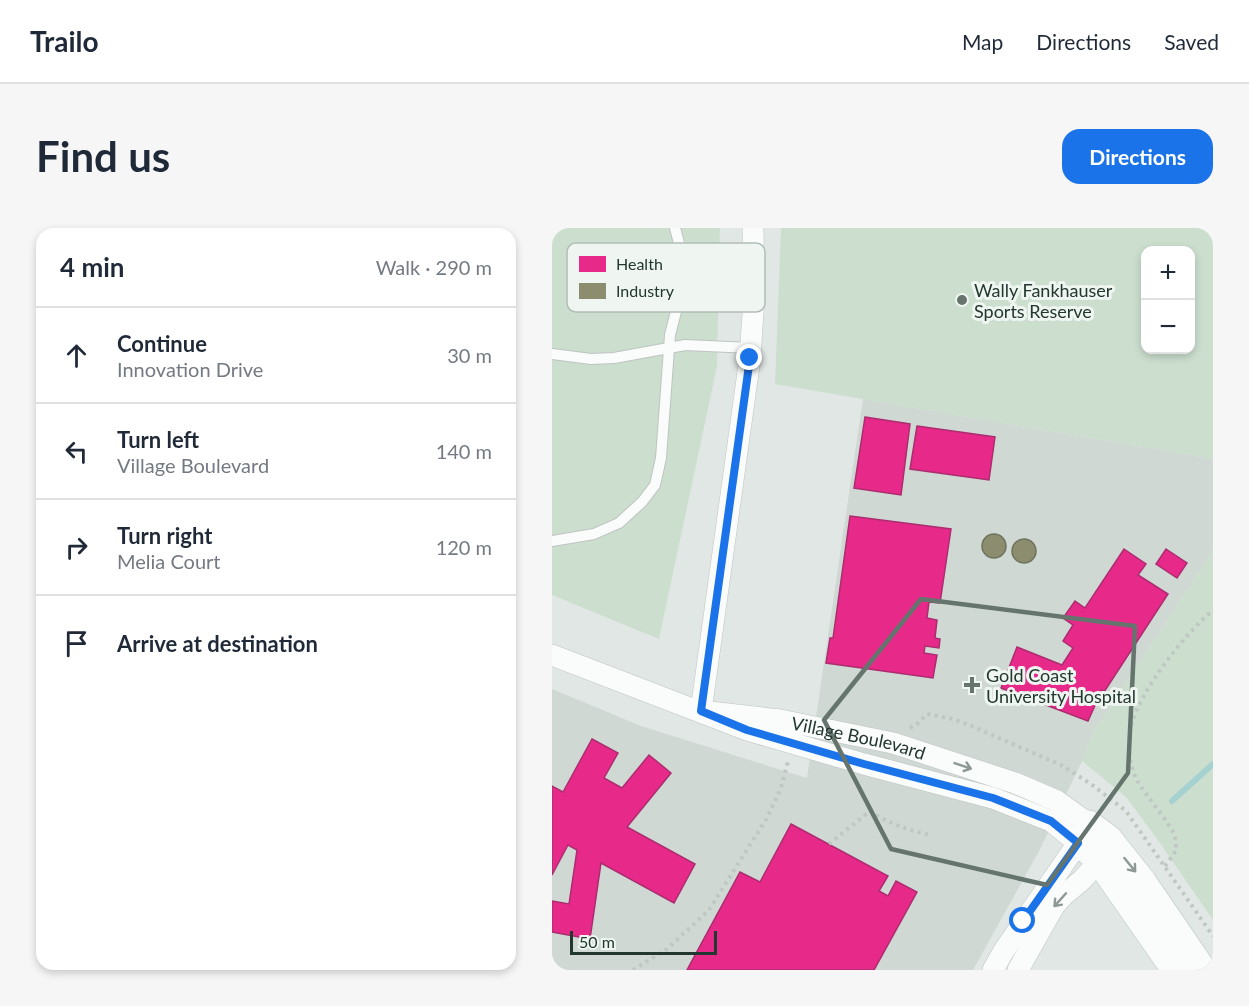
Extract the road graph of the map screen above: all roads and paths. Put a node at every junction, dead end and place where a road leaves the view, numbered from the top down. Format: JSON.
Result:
{"nodes":[{"id":1,"x":675,"y":228,"type":"edge"},
{"id":2,"x":753,"y":228,"type":"edge"},
{"id":3,"x":679,"y":243,"type":"edge"},
{"id":4,"x":753,"y":243,"type":"edge"},
{"id":5,"x":677,"y":312,"type":"edge"},
{"id":6,"x":753,"y":312,"type":"edge"},
{"id":7,"x":669,"y":347,"type":"junction"},
{"id":8,"x":751,"y":348,"type":"junction"},
{"id":9,"x":552,"y":354,"type":"edge"},
{"id":10,"x":552,"y":540,"type":"edge"},
{"id":11,"x":1213,"y":610,"type":"edge"},
{"id":12,"x":552,"y":656,"type":"edge"},
{"id":13,"x":701,"y":711,"type":"junction"},
{"id":14,"x":789,"y":760,"type":"dead end"},
{"id":15,"x":931,"y":835,"type":"dead end"},
{"id":16,"x":1093,"y":841,"type":"junction"},
{"id":17,"x":829,"y":844,"type":"dead end"},
{"id":18,"x":1159,"y":870,"type":"dead end"},
{"id":19,"x":633,"y":970,"type":"edge"},
{"id":20,"x":993,"y":970,"type":"edge"},
{"id":21,"x":1018,"y":970,"type":"edge"},
{"id":22,"x":1175,"y":970,"type":"edge"},
{"id":23,"x":1203,"y":970,"type":"edge"}],
"edges":[{"from":1,"to":3,"type":"lane"},
{"from":2,"to":4,"type":"street"},
{"from":5,"to":7,"type":"lane"},
{"from":6,"to":8,"type":"street"},
{"from":7,"to":8,"type":"lane"},
{"from":7,"to":9,"type":"lane"},
{"from":7,"to":10,"type":"lane"},
{"from":8,"to":13,"type":"street"},
{"from":11,"to":18,"type":"path"},
{"from":12,"to":13,"type":"street"},
{"from":13,"to":16,"type":"street","name":"Village Boulevard"},
{"from":13,"to":16,"type":"street","name":"Village Boulevard","one_way":true},
{"from":14,"to":19,"type":"path"},
{"from":15,"to":17,"type":"path"},
{"from":16,"to":20,"type":"street"},
{"from":16,"to":21,"type":"street","one_way":true},
{"from":16,"to":22,"type":"street","name":"Village Boulevard"},
{"from":16,"to":23,"type":"street","name":"Village Boulevard","one_way":true}]}
